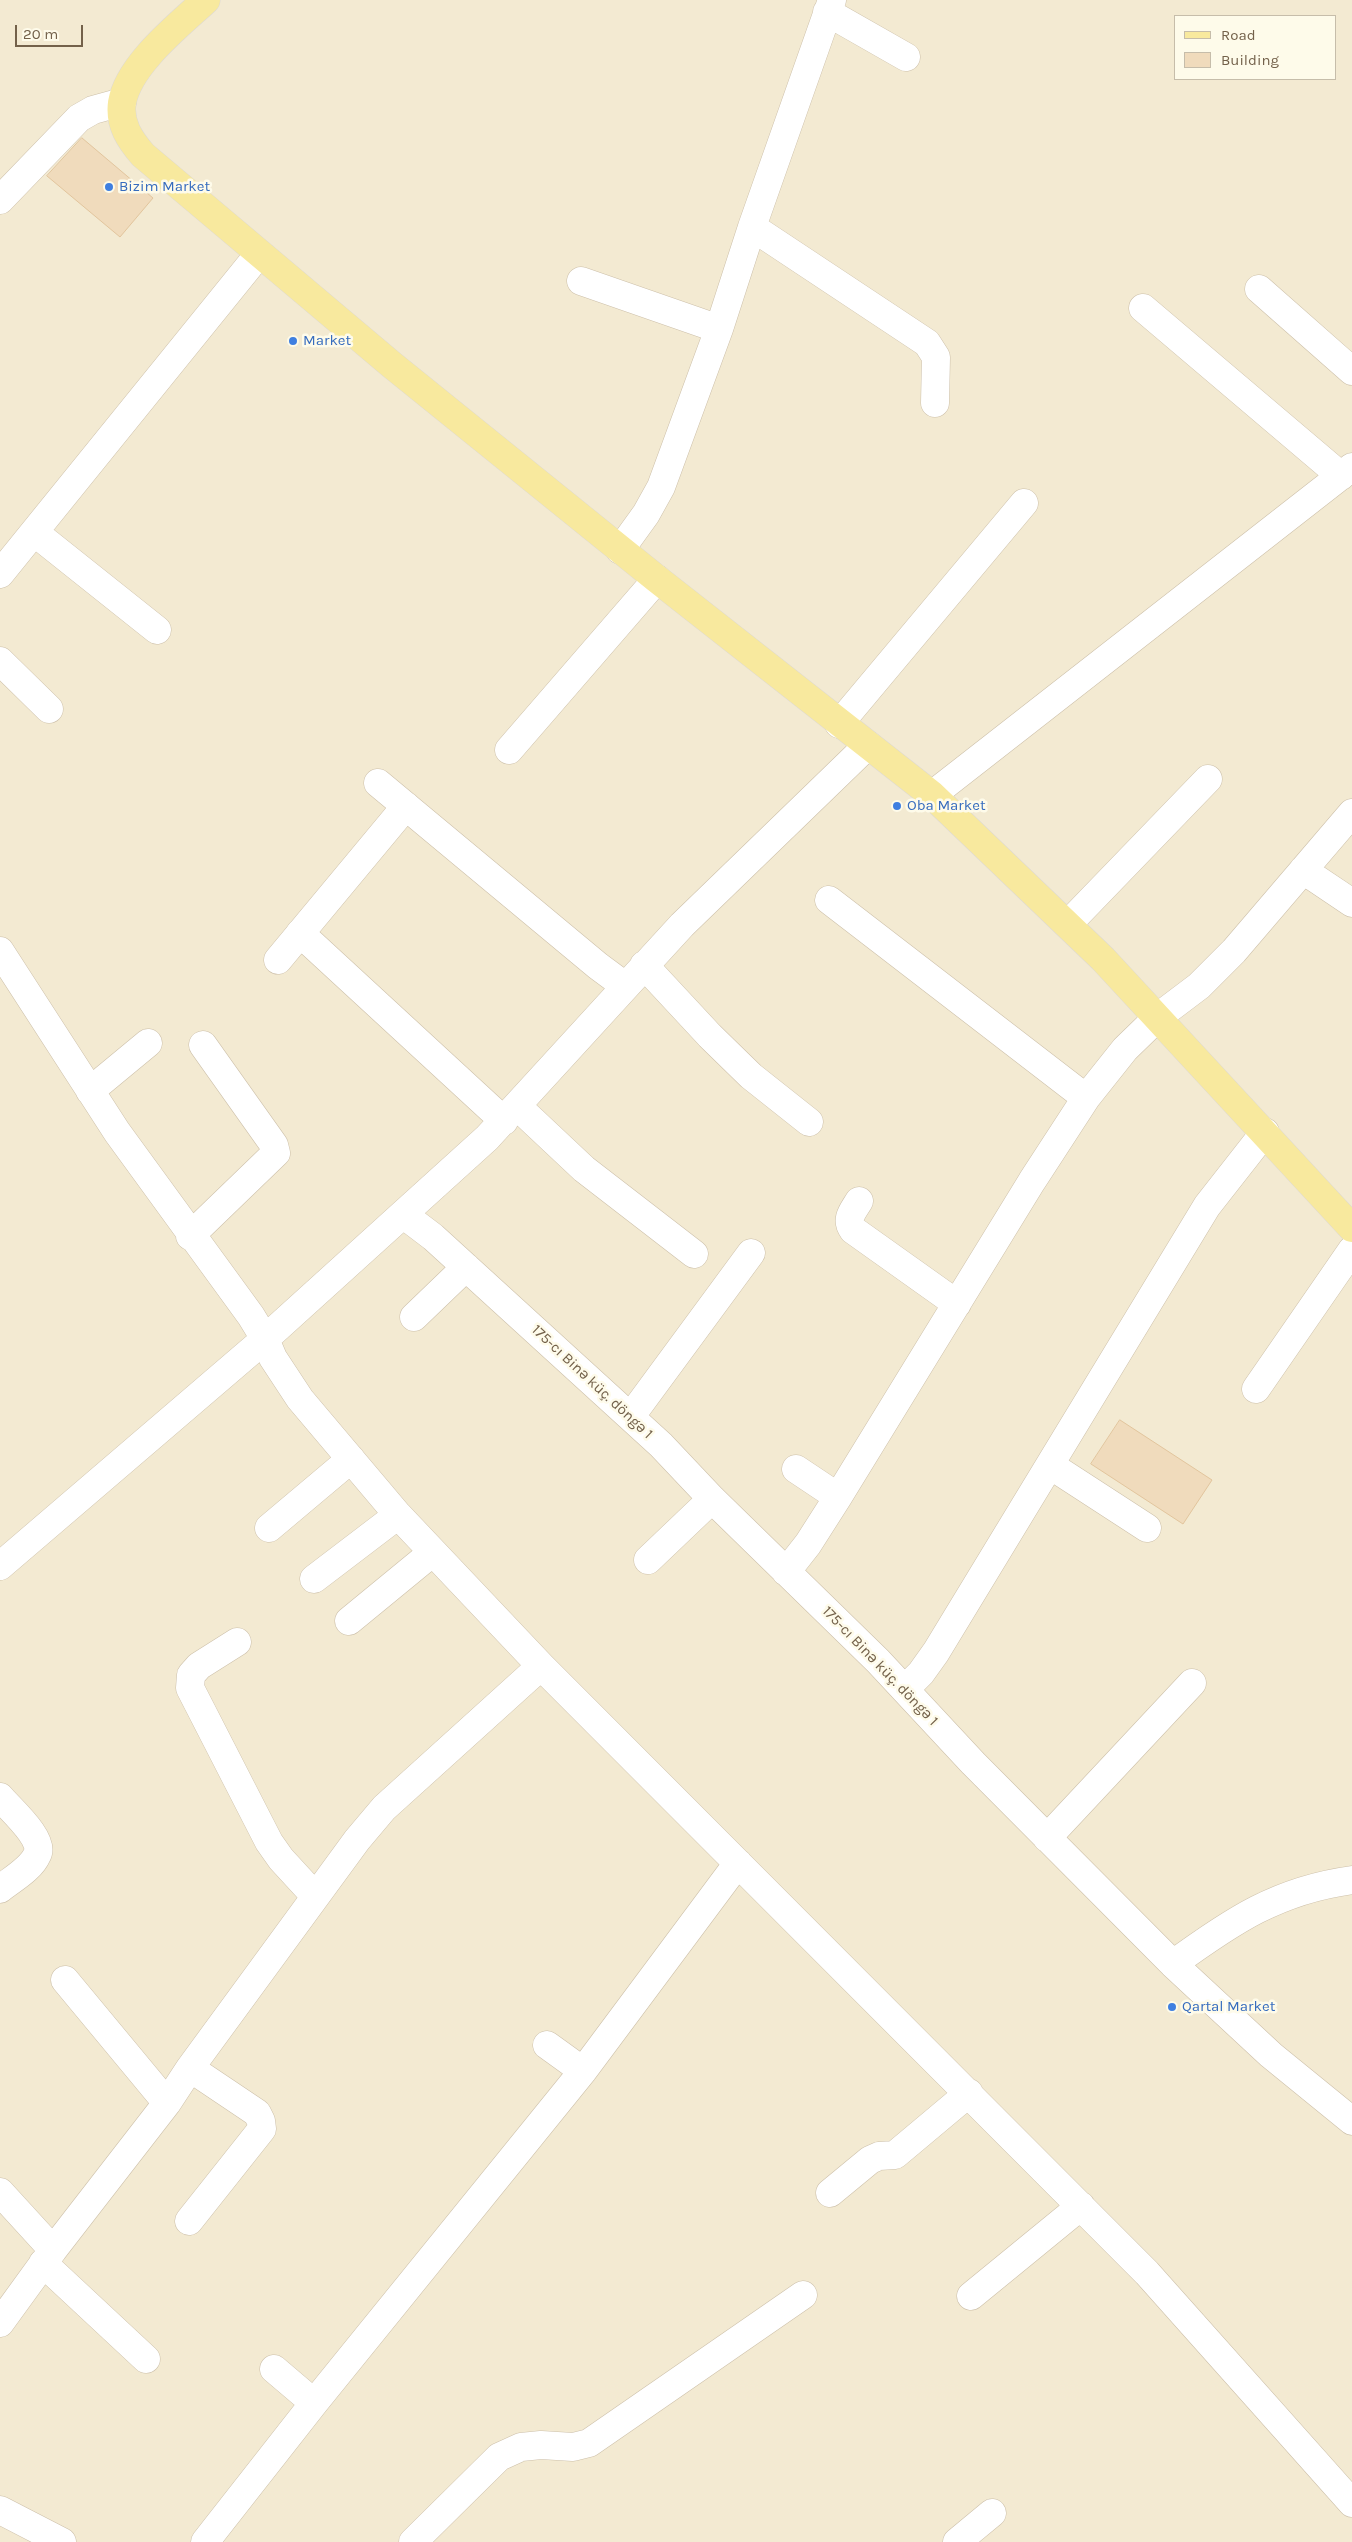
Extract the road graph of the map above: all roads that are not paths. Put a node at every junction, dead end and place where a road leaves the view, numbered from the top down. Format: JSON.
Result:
{"nodes":[{"id":1,"x":206,"y":0,"type":"edge"},
{"id":2,"x":829,"y":6,"type":"edge"},
{"id":3,"x":906,"y":57,"type":"dead end"},
{"id":4,"x":122,"y":102,"type":"junction"},
{"id":5,"x":0,"y":200,"type":"edge"},
{"id":6,"x":752,"y":227,"type":"junction"},
{"id":7,"x":259,"y":254,"type":"junction"},
{"id":8,"x":581,"y":282,"type":"dead end"},
{"id":9,"x":1259,"y":289,"type":"dead end"},
{"id":10,"x":1143,"y":308,"type":"dead end"},
{"id":11,"x":719,"y":329,"type":"junction"},
{"id":12,"x":1352,"y":372,"type":"edge"},
{"id":13,"x":935,"y":402,"type":"dead end"},
{"id":14,"x":1347,"y":471,"type":"edge"},
{"id":15,"x":1024,"y":503,"type":"dead end"},
{"id":16,"x":34,"y":532,"type":"junction"},
{"id":17,"x":620,"y":550,"type":"junction"},
{"id":18,"x":0,"y":574,"type":"edge"},
{"id":19,"x":657,"y":580,"type":"junction"},
{"id":20,"x":157,"y":630,"type":"dead end"},
{"id":21,"x":0,"y":661,"type":"edge"},
{"id":22,"x":49,"y":709,"type":"dead end"},
{"id":23,"x":839,"y":724,"type":"junction"},
{"id":24,"x":868,"y":745,"type":"junction"},
{"id":25,"x":509,"y":750,"type":"dead end"},
{"id":26,"x":1208,"y":779,"type":"dead end"},
{"id":27,"x":378,"y":783,"type":"dead end"},
{"id":28,"x":932,"y":795,"type":"junction"},
{"id":29,"x":406,"y":806,"type":"junction"},
{"id":30,"x":1352,"y":813,"type":"edge"},
{"id":31,"x":1303,"y":870,"type":"junction"},
{"id":32,"x":830,"y":900,"type":"dead end"},
{"id":33,"x":1352,"y":903,"type":"edge"},
{"id":34,"x":1068,"y":924,"type":"junction"},
{"id":35,"x":300,"y":933,"type":"junction"},
{"id":36,"x":0,"y":951,"type":"edge"},
{"id":37,"x":278,"y":960,"type":"dead end"},
{"id":38,"x":644,"y":965,"type":"junction"},
{"id":39,"x":625,"y":986,"type":"junction"},
{"id":40,"x":1158,"y":1017,"type":"junction"},
{"id":41,"x":148,"y":1043,"type":"dead end"},
{"id":42,"x":203,"y":1045,"type":"dead end"},
{"id":43,"x":90,"y":1092,"type":"junction"},
{"id":44,"x":1086,"y":1098,"type":"junction"},
{"id":45,"x":511,"y":1114,"type":"junction"},
{"id":46,"x":809,"y":1122,"type":"dead end"},
{"id":47,"x":1265,"y":1132,"type":"junction"},
{"id":48,"x":859,"y":1201,"type":"dead end"},
{"id":49,"x":404,"y":1216,"type":"junction"},
{"id":50,"x":1351,"y":1230,"type":"edge"},
{"id":51,"x":190,"y":1236,"type":"junction"},
{"id":52,"x":751,"y":1253,"type":"dead end"},
{"id":53,"x":694,"y":1254,"type":"dead end"},
{"id":54,"x":466,"y":1267,"type":"junction"},
{"id":55,"x":957,"y":1304,"type":"junction"},
{"id":56,"x":414,"y":1317,"type":"dead end"},
{"id":57,"x":264,"y":1338,"type":"junction"},
{"id":58,"x":1256,"y":1389,"type":"dead end"},
{"id":59,"x":631,"y":1416,"type":"junction"},
{"id":60,"x":351,"y":1459,"type":"junction"},
{"id":61,"x":1050,"y":1465,"type":"junction"},
{"id":62,"x":796,"y":1469,"type":"dead end"},
{"id":63,"x":838,"y":1497,"type":"junction"},
{"id":64,"x":712,"y":1499,"type":"junction"},
{"id":65,"x":398,"y":1515,"type":"junction"},
{"id":66,"x":269,"y":1528,"type":"dead end"},
{"id":67,"x":1147,"y":1528,"type":"dead end"},
{"id":68,"x":433,"y":1552,"type":"junction"},
{"id":69,"x":648,"y":1560,"type":"dead end"},
{"id":70,"x":0,"y":1566,"type":"edge"},
{"id":71,"x":786,"y":1572,"type":"junction"},
{"id":72,"x":314,"y":1579,"type":"dead end"},
{"id":73,"x":349,"y":1621,"type":"dead end"},
{"id":74,"x":237,"y":1642,"type":"dead end"},
{"id":75,"x":541,"y":1666,"type":"junction"},
{"id":76,"x":1192,"y":1683,"type":"dead end"},
{"id":77,"x":905,"y":1689,"type":"junction"},
{"id":78,"x":0,"y":1797,"type":"edge"},
{"id":79,"x":1047,"y":1838,"type":"junction"},
{"id":80,"x":738,"y":1863,"type":"junction"},
{"id":81,"x":1352,"y":1880,"type":"edge"},
{"id":82,"x":0,"y":1889,"type":"edge"},
{"id":83,"x":315,"y":1896,"type":"junction"},
{"id":84,"x":1173,"y":1964,"type":"junction"},
{"id":85,"x":65,"y":1980,"type":"dead end"},
{"id":86,"x":547,"y":2045,"type":"dead end"},
{"id":87,"x":190,"y":2068,"type":"junction"},
{"id":88,"x":582,"y":2071,"type":"junction"},
{"id":89,"x":969,"y":2093,"type":"junction"},
{"id":90,"x":167,"y":2103,"type":"junction"},
{"id":91,"x":1352,"y":2121,"type":"edge"},
{"id":92,"x":0,"y":2192,"type":"edge"},
{"id":93,"x":830,"y":2193,"type":"dead end"},
{"id":94,"x":1081,"y":2206,"type":"junction"},
{"id":95,"x":190,"y":2221,"type":"dead end"},
{"id":96,"x":48,"y":2256,"type":"junction"},
{"id":97,"x":803,"y":2295,"type":"dead end"},
{"id":98,"x":972,"y":2296,"type":"dead end"},
{"id":99,"x":0,"y":2323,"type":"edge"},
{"id":100,"x":146,"y":2359,"type":"dead end"},
{"id":101,"x":274,"y":2369,"type":"dead end"},
{"id":102,"x":314,"y":2403,"type":"junction"},
{"id":103,"x":1352,"y":2503,"type":"edge"},
{"id":104,"x":0,"y":2510,"type":"edge"},
{"id":105,"x":992,"y":2513,"type":"dead end"},
{"id":106,"x":62,"y":2542,"type":"edge"},
{"id":107,"x":205,"y":2542,"type":"edge"},
{"id":108,"x":413,"y":2542,"type":"edge"},
{"id":109,"x":957,"y":2542,"type":"edge"}],
"edges":[{"from":1,"to":4,"type":"main road"},
{"from":2,"to":3,"type":"street"},
{"from":2,"to":6,"type":"street"},
{"from":4,"to":5,"type":"street"},
{"from":4,"to":7,"type":"main road"},
{"from":6,"to":11,"type":"street"},
{"from":6,"to":13,"type":"street"},
{"from":7,"to":16,"type":"street"},
{"from":7,"to":17,"type":"main road"},
{"from":8,"to":11,"type":"street"},
{"from":9,"to":12,"type":"street"},
{"from":10,"to":14,"type":"street"},
{"from":11,"to":17,"type":"street"},
{"from":14,"to":28,"type":"street"},
{"from":15,"to":23,"type":"street"},
{"from":16,"to":18,"type":"street"},
{"from":16,"to":20,"type":"street"},
{"from":17,"to":19,"type":"main road"},
{"from":19,"to":23,"type":"main road"},
{"from":19,"to":25,"type":"street"},
{"from":21,"to":22,"type":"street"},
{"from":23,"to":24,"type":"main road"},
{"from":24,"to":28,"type":"main road"},
{"from":24,"to":38,"type":"street"},
{"from":26,"to":34,"type":"street"},
{"from":27,"to":29,"type":"street"},
{"from":28,"to":34,"type":"main road"},
{"from":29,"to":35,"type":"street"},
{"from":29,"to":39,"type":"street"},
{"from":30,"to":31,"type":"street"},
{"from":31,"to":33,"type":"street"},
{"from":31,"to":40,"type":"street"},
{"from":32,"to":44,"type":"street"},
{"from":34,"to":40,"type":"main road"},
{"from":35,"to":37,"type":"street"},
{"from":35,"to":45,"type":"street"},
{"from":36,"to":43,"type":"street"},
{"from":38,"to":39,"type":"street"},
{"from":38,"to":46,"type":"street"},
{"from":39,"to":45,"type":"street"},
{"from":40,"to":44,"type":"street"},
{"from":40,"to":47,"type":"main road"},
{"from":41,"to":43,"type":"street"},
{"from":42,"to":51,"type":"street"},
{"from":43,"to":51,"type":"street"},
{"from":44,"to":55,"type":"street"},
{"from":45,"to":49,"type":"street"},
{"from":45,"to":53,"type":"street"},
{"from":47,"to":50,"type":"main road"},
{"from":47,"to":61,"type":"street"},
{"from":48,"to":55,"type":"street"},
{"from":49,"to":54,"type":"street","name":"175-cı Binə küç. döngə 1"},
{"from":49,"to":57,"type":"street"},
{"from":50,"to":58,"type":"street"},
{"from":51,"to":57,"type":"street"},
{"from":52,"to":59,"type":"street"},
{"from":54,"to":56,"type":"street"},
{"from":54,"to":59,"type":"street","name":"175-cı Binə küç. döngə 1"},
{"from":55,"to":63,"type":"street"},
{"from":57,"to":60,"type":"street"},
{"from":57,"to":70,"type":"street"},
{"from":59,"to":64,"type":"street","name":"175-cı Binə küç. döngə 1"},
{"from":60,"to":65,"type":"street"},
{"from":60,"to":66,"type":"street"},
{"from":61,"to":67,"type":"street"},
{"from":61,"to":77,"type":"street"},
{"from":62,"to":63,"type":"street"},
{"from":63,"to":71,"type":"street"},
{"from":64,"to":69,"type":"street"},
{"from":64,"to":71,"type":"street","name":"175-cı Binə küç. döngə 1"},
{"from":65,"to":68,"type":"street"},
{"from":65,"to":72,"type":"street"},
{"from":68,"to":73,"type":"street"},
{"from":68,"to":75,"type":"street"},
{"from":71,"to":77,"type":"street","name":"175-cı Binə küç. döngə 1"},
{"from":74,"to":83,"type":"street"},
{"from":75,"to":80,"type":"street"},
{"from":75,"to":83,"type":"street"},
{"from":76,"to":79,"type":"street"},
{"from":77,"to":79,"type":"street","name":"175-cı Binə küç. döngə 1"},
{"from":78,"to":82,"type":"street"},
{"from":79,"to":84,"type":"street","name":"175-cı Binə küç. döngə 1"},
{"from":80,"to":88,"type":"street"},
{"from":80,"to":89,"type":"street"},
{"from":81,"to":84,"type":"street"},
{"from":83,"to":87,"type":"street"},
{"from":84,"to":91,"type":"street","name":"175-cı Binə küç. döngə 1"},
{"from":85,"to":90,"type":"street"},
{"from":86,"to":88,"type":"street"},
{"from":87,"to":90,"type":"street"},
{"from":87,"to":95,"type":"street"},
{"from":88,"to":102,"type":"street"},
{"from":89,"to":93,"type":"street"},
{"from":89,"to":94,"type":"street"},
{"from":90,"to":96,"type":"street"},
{"from":92,"to":96,"type":"street"},
{"from":94,"to":98,"type":"street"},
{"from":94,"to":103,"type":"street"},
{"from":96,"to":99,"type":"street"},
{"from":96,"to":100,"type":"street"},
{"from":97,"to":108,"type":"street"},
{"from":101,"to":102,"type":"street"},
{"from":102,"to":107,"type":"street"},
{"from":104,"to":106,"type":"street"},
{"from":105,"to":109,"type":"street"}]}
